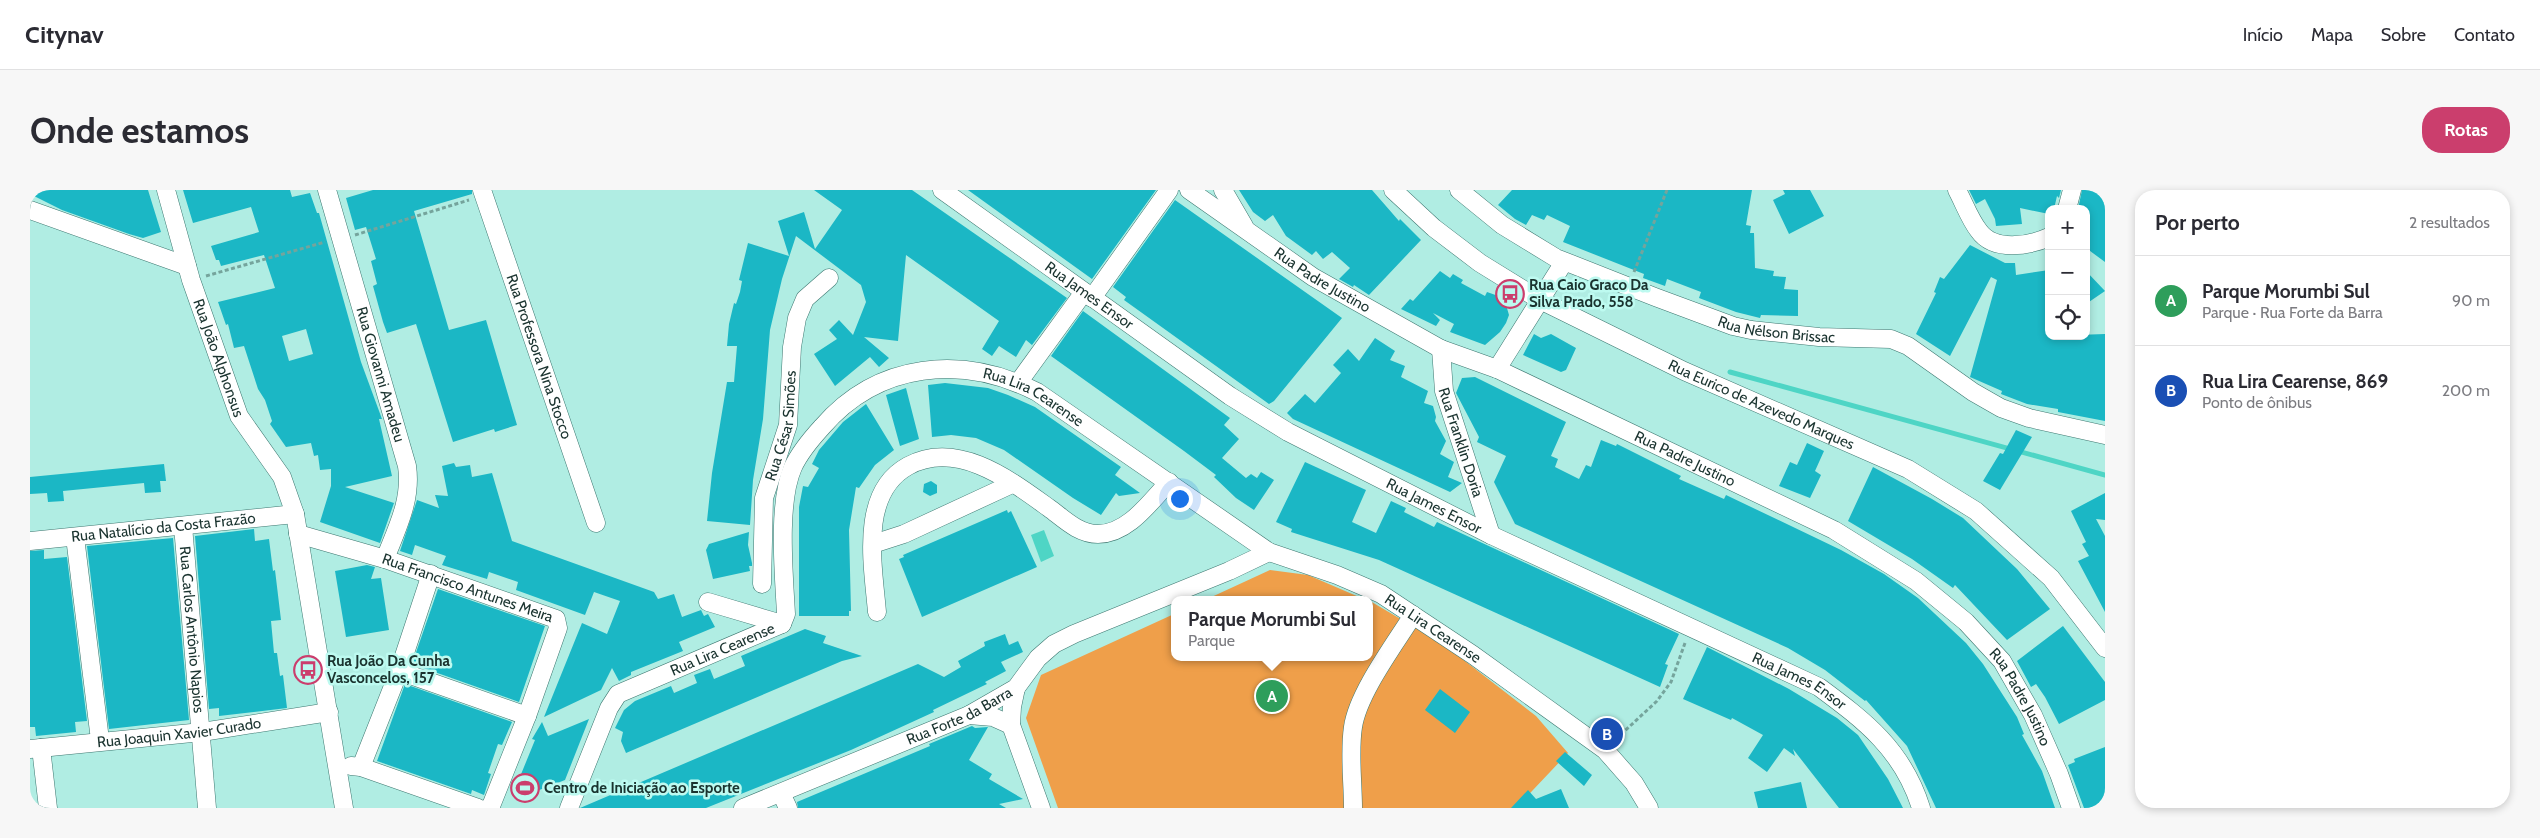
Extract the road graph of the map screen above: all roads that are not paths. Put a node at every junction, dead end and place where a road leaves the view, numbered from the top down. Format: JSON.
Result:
{"nodes":[{"id":1,"x":166,"y":190,"type":"edge"},
{"id":2,"x":327,"y":190,"type":"edge"},
{"id":3,"x":482,"y":190,"type":"edge"},
{"id":4,"x":942,"y":190,"type":"edge"},
{"id":5,"x":1169,"y":190,"type":"edge"},
{"id":6,"x":1189,"y":190,"type":"edge"},
{"id":7,"x":1222,"y":190,"type":"edge"},
{"id":8,"x":1393,"y":190,"type":"edge"},
{"id":9,"x":1459,"y":190,"type":"edge"},
{"id":10,"x":1957,"y":190,"type":"edge"},
{"id":11,"x":2072,"y":190,"type":"edge"},
{"id":12,"x":2068,"y":205,"type":"edge"},
{"id":13,"x":30,"y":210,"type":"edge"},
{"id":14,"x":1247,"y":230,"type":"junction"},
{"id":15,"x":2045,"y":238,"type":"edge"},
{"id":16,"x":1564,"y":262,"type":"junction"},
{"id":17,"x":187,"y":266,"type":"junction"},
{"id":18,"x":830,"y":278,"type":"dead end"},
{"id":19,"x":1088,"y":295,"type":"junction"},
{"id":20,"x":1540,"y":300,"type":"junction"},
{"id":21,"x":1442,"y":349,"type":"junction"},
{"id":22,"x":1497,"y":369,"type":"junction"},
{"id":23,"x":1018,"y":382,"type":"junction"},
{"id":24,"x":788,"y":425,"type":"junction"},
{"id":25,"x":814,"y":435,"type":"junction"},
{"id":26,"x":2105,"y":435,"type":"edge"},
{"id":27,"x":1169,"y":482,"type":"junction"},
{"id":28,"x":1012,"y":484,"type":"junction"},
{"id":29,"x":295,"y":514,"type":"junction"},
{"id":30,"x":596,"y":523,"type":"dead end"},
{"id":31,"x":184,"y":526,"type":"junction"},
{"id":32,"x":298,"y":534,"type":"junction"},
{"id":33,"x":1491,"y":535,"type":"junction"},
{"id":34,"x":75,"y":537,"type":"junction"},
{"id":35,"x":30,"y":542,"type":"edge"},
{"id":36,"x":872,"y":544,"type":"junction"},
{"id":37,"x":1269,"y":552,"type":"junction"},
{"id":38,"x":386,"y":559,"type":"junction"},
{"id":39,"x":430,"y":574,"type":"junction"},
{"id":40,"x":762,"y":584,"type":"dead end"},
{"id":41,"x":708,"y":602,"type":"dead end"},
{"id":42,"x":877,"y":612,"type":"dead end"},
{"id":43,"x":1413,"y":615,"type":"junction"},
{"id":44,"x":782,"y":624,"type":"junction"},
{"id":45,"x":2105,"y":648,"type":"edge"},
{"id":46,"x":398,"y":670,"type":"junction"},
{"id":47,"x":1016,"y":688,"type":"junction"},
{"id":48,"x":329,"y":712,"type":"junction"},
{"id":49,"x":970,"y":715,"type":"junction"},
{"id":50,"x":527,"y":716,"type":"junction"},
{"id":51,"x":1011,"y":725,"type":"junction"},
{"id":52,"x":202,"y":732,"type":"junction"},
{"id":53,"x":100,"y":740,"type":"junction"},
{"id":54,"x":36,"y":748,"type":"edge"},
{"id":55,"x":338,"y":765,"type":"junction"},
{"id":56,"x":361,"y":767,"type":"junction"},
{"id":57,"x":785,"y":800,"type":"edge"},
{"id":58,"x":48,"y":808,"type":"edge"},
{"id":59,"x":207,"y":808,"type":"edge"},
{"id":60,"x":344,"y":808,"type":"edge"},
{"id":61,"x":478,"y":808,"type":"edge"},
{"id":62,"x":488,"y":808,"type":"edge"},
{"id":63,"x":568,"y":808,"type":"edge"},
{"id":64,"x":743,"y":808,"type":"edge"},
{"id":65,"x":1041,"y":808,"type":"edge"},
{"id":66,"x":1352,"y":808,"type":"edge"},
{"id":67,"x":1649,"y":808,"type":"edge"},
{"id":68,"x":1921,"y":808,"type":"edge"},
{"id":69,"x":2071,"y":808,"type":"edge"}],
"edges":[{"from":1,"to":17,"type":"street","name":"Rua João Alphonsus"},
{"from":2,"to":38,"type":"street","name":"Rua Giovanni Amadeu"},
{"from":3,"to":30,"type":"street","name":"Rua Professora Nina Stocco"},
{"from":4,"to":19,"type":"street","name":"Rua James Ensor"},
{"from":5,"to":19,"type":"street"},
{"from":6,"to":14,"type":"street"},
{"from":7,"to":14,"type":"street","name":"Rua Padre Justino"},
{"from":8,"to":20,"type":"street","name":"Rua Eurico de Azevedo Marques"},
{"from":9,"to":16,"type":"street","name":"Rua Nélson Brissac"},
{"from":10,"to":15,"type":"street"},
{"from":11,"to":12,"type":"street"},
{"from":13,"to":17,"type":"street"},
{"from":14,"to":21,"type":"street","name":"Rua Padre Justino"},
{"from":16,"to":20,"type":"street"},
{"from":16,"to":26,"type":"street","name":"Rua Nélson Brissac"},
{"from":17,"to":29,"type":"street","name":"Rua João Alphonsus"},
{"from":18,"to":24,"type":"street","name":"Rua César Simões"},
{"from":19,"to":23,"type":"street"},
{"from":19,"to":33,"type":"street","name":"Rua James Ensor"},
{"from":20,"to":22,"type":"street"},
{"from":20,"to":45,"type":"street","name":"Rua Eurico de Azevedo Marques"},
{"from":21,"to":22,"type":"street","name":"Rua Padre Justino"},
{"from":21,"to":33,"type":"street","name":"Rua Franklin Doria"},
{"from":22,"to":69,"type":"street","name":"Rua Padre Justino"},
{"from":23,"to":25,"type":"street","name":"Rua Lira Cearense"},
{"from":23,"to":27,"type":"street","name":"Rua Lira Cearense"},
{"from":24,"to":25,"type":"street"},
{"from":24,"to":40,"type":"street","name":"Rua César Simões"},
{"from":25,"to":44,"type":"street","name":"Rua Lira Cearense"},
{"from":27,"to":28,"type":"street"},
{"from":27,"to":37,"type":"street","name":"Rua Lira Cearense"},
{"from":28,"to":36,"type":"street"},
{"from":28,"to":36,"type":"street"},
{"from":29,"to":31,"type":"street","name":"Rua Natalício da Costa Frazão"},
{"from":29,"to":32,"type":"street","name":"Rua João Alphonsus"},
{"from":31,"to":34,"type":"street","name":"Rua Natalício da Costa Frazão"},
{"from":31,"to":52,"type":"street","name":"Rua Carlos Antônio Napios"},
{"from":32,"to":38,"type":"street","name":"Rua Francisco Antunes Meira"},
{"from":32,"to":48,"type":"street","name":"Rua João Alphonsus"},
{"from":33,"to":68,"type":"street","name":"Rua James Ensor"},
{"from":34,"to":35,"type":"street","name":"Rua Natalício da Costa Frazão"},
{"from":34,"to":53,"type":"street"},
{"from":36,"to":42,"type":"street"},
{"from":37,"to":43,"type":"street","name":"Rua Lira Cearense"},
{"from":37,"to":47,"type":"street","name":"Rua Forte da Barra"},
{"from":38,"to":39,"type":"street","name":"Rua Francisco Antunes Meira"},
{"from":39,"to":46,"type":"street"},
{"from":39,"to":50,"type":"street","name":"Rua Francisco Antunes Meira"},
{"from":41,"to":44,"type":"street"},
{"from":43,"to":66,"type":"street"},
{"from":43,"to":67,"type":"street","name":"Rua Lira Cearense"},
{"from":44,"to":63,"type":"street","name":"Rua Lira Cearense"},
{"from":46,"to":50,"type":"street"},
{"from":46,"to":56,"type":"street"},
{"from":47,"to":49,"type":"street","name":"Rua Forte da Barra"},
{"from":47,"to":51,"type":"street"},
{"from":48,"to":52,"type":"street","name":"Rua Joaquin Xavier Curado"},
{"from":48,"to":55,"type":"street","name":"Rua João Alphonsus"},
{"from":49,"to":51,"type":"street"},
{"from":49,"to":57,"type":"street","name":"Rua Forte da Barra"},
{"from":50,"to":62,"type":"street","name":"Rua Francisco Antunes Meira"},
{"from":51,"to":65,"type":"street"},
{"from":52,"to":53,"type":"street","name":"Rua Joaquin Xavier Curado"},
{"from":52,"to":59,"type":"street","name":"Rua Carlos Antônio Napios"},
{"from":53,"to":54,"type":"street","name":"Rua Joaquin Xavier Curado"},
{"from":54,"to":58,"type":"street"},
{"from":55,"to":56,"type":"street"},
{"from":55,"to":60,"type":"street","name":"Rua João Alphonsus"},
{"from":56,"to":61,"type":"street"},
{"from":57,"to":64,"type":"street","name":"Rua Forte da Barra"}]}
